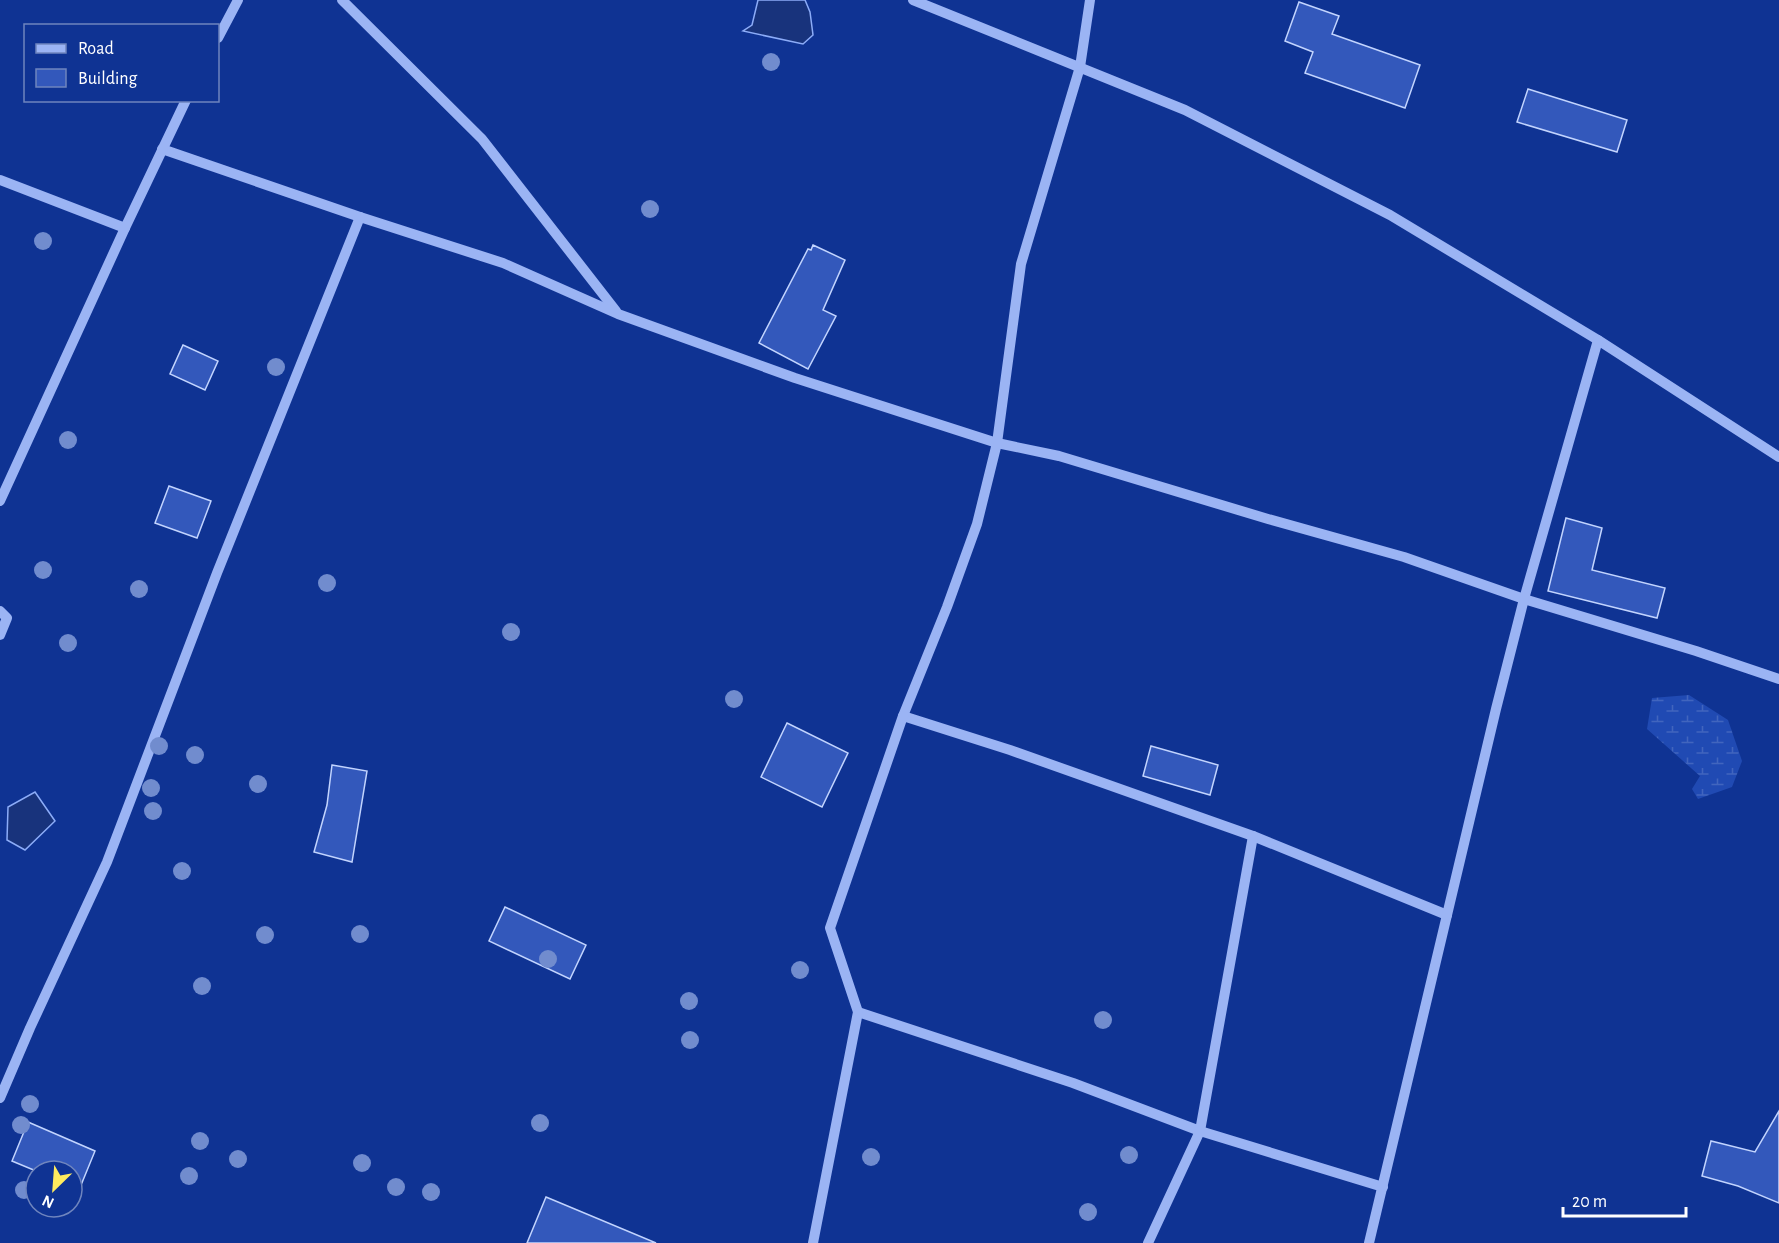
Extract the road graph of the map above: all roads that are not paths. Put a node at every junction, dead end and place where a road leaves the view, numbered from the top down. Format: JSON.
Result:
{"nodes":[{"id":1,"x":238,"y":0,"type":"edge"},
{"id":2,"x":342,"y":0,"type":"edge"},
{"id":3,"x":913,"y":0,"type":"edge"},
{"id":4,"x":1090,"y":0,"type":"edge"},
{"id":5,"x":219,"y":36,"type":"edge"},
{"id":6,"x":1080,"y":67,"type":"junction"},
{"id":7,"x":185,"y":102,"type":"edge"},
{"id":8,"x":162,"y":149,"type":"junction"},
{"id":9,"x":0,"y":180,"type":"edge"},
{"id":10,"x":360,"y":218,"type":"junction"},
{"id":11,"x":124,"y":228,"type":"junction"},
{"id":12,"x":618,"y":314,"type":"junction"},
{"id":13,"x":1598,"y":340,"type":"junction"},
{"id":14,"x":997,"y":443,"type":"junction"},
{"id":15,"x":1779,"y":457,"type":"edge"},
{"id":16,"x":0,"y":501,"type":"edge"},
{"id":17,"x":1524,"y":599,"type":"junction"},
{"id":18,"x":0,"y":611,"type":"edge"},
{"id":19,"x":0,"y":635,"type":"edge"},
{"id":20,"x":1779,"y":680,"type":"edge"},
{"id":21,"x":903,"y":716,"type":"junction"},
{"id":22,"x":1253,"y":836,"type":"junction"},
{"id":23,"x":1447,"y":915,"type":"junction"},
{"id":24,"x":858,"y":1012,"type":"junction"},
{"id":25,"x":0,"y":1098,"type":"edge"},
{"id":26,"x":1200,"y":1131,"type":"junction"},
{"id":27,"x":1383,"y":1187,"type":"junction"},
{"id":28,"x":813,"y":1243,"type":"edge"},
{"id":29,"x":1148,"y":1243,"type":"edge"},
{"id":30,"x":1370,"y":1243,"type":"edge"}],
"edges":[{"from":1,"to":5,"type":"street"},
{"from":2,"to":12,"type":"street"},
{"from":3,"to":6,"type":"street"},
{"from":4,"to":6,"type":"street"},
{"from":6,"to":13,"type":"street"},
{"from":6,"to":14,"type":"street"},
{"from":7,"to":8,"type":"street"},
{"from":8,"to":10,"type":"street"},
{"from":8,"to":11,"type":"street"},
{"from":9,"to":11,"type":"street"},
{"from":10,"to":12,"type":"street"},
{"from":10,"to":25,"type":"street"},
{"from":11,"to":16,"type":"street"},
{"from":12,"to":14,"type":"street"},
{"from":13,"to":15,"type":"street"},
{"from":13,"to":17,"type":"street"},
{"from":14,"to":17,"type":"street"},
{"from":14,"to":21,"type":"street"},
{"from":17,"to":20,"type":"street"},
{"from":17,"to":23,"type":"street"},
{"from":18,"to":19,"type":"street"},
{"from":21,"to":22,"type":"street"},
{"from":21,"to":24,"type":"street"},
{"from":22,"to":23,"type":"street"},
{"from":22,"to":26,"type":"street"},
{"from":23,"to":27,"type":"street"},
{"from":24,"to":26,"type":"street"},
{"from":24,"to":28,"type":"street"},
{"from":26,"to":27,"type":"street"},
{"from":26,"to":29,"type":"street"},
{"from":27,"to":30,"type":"street"}]}
